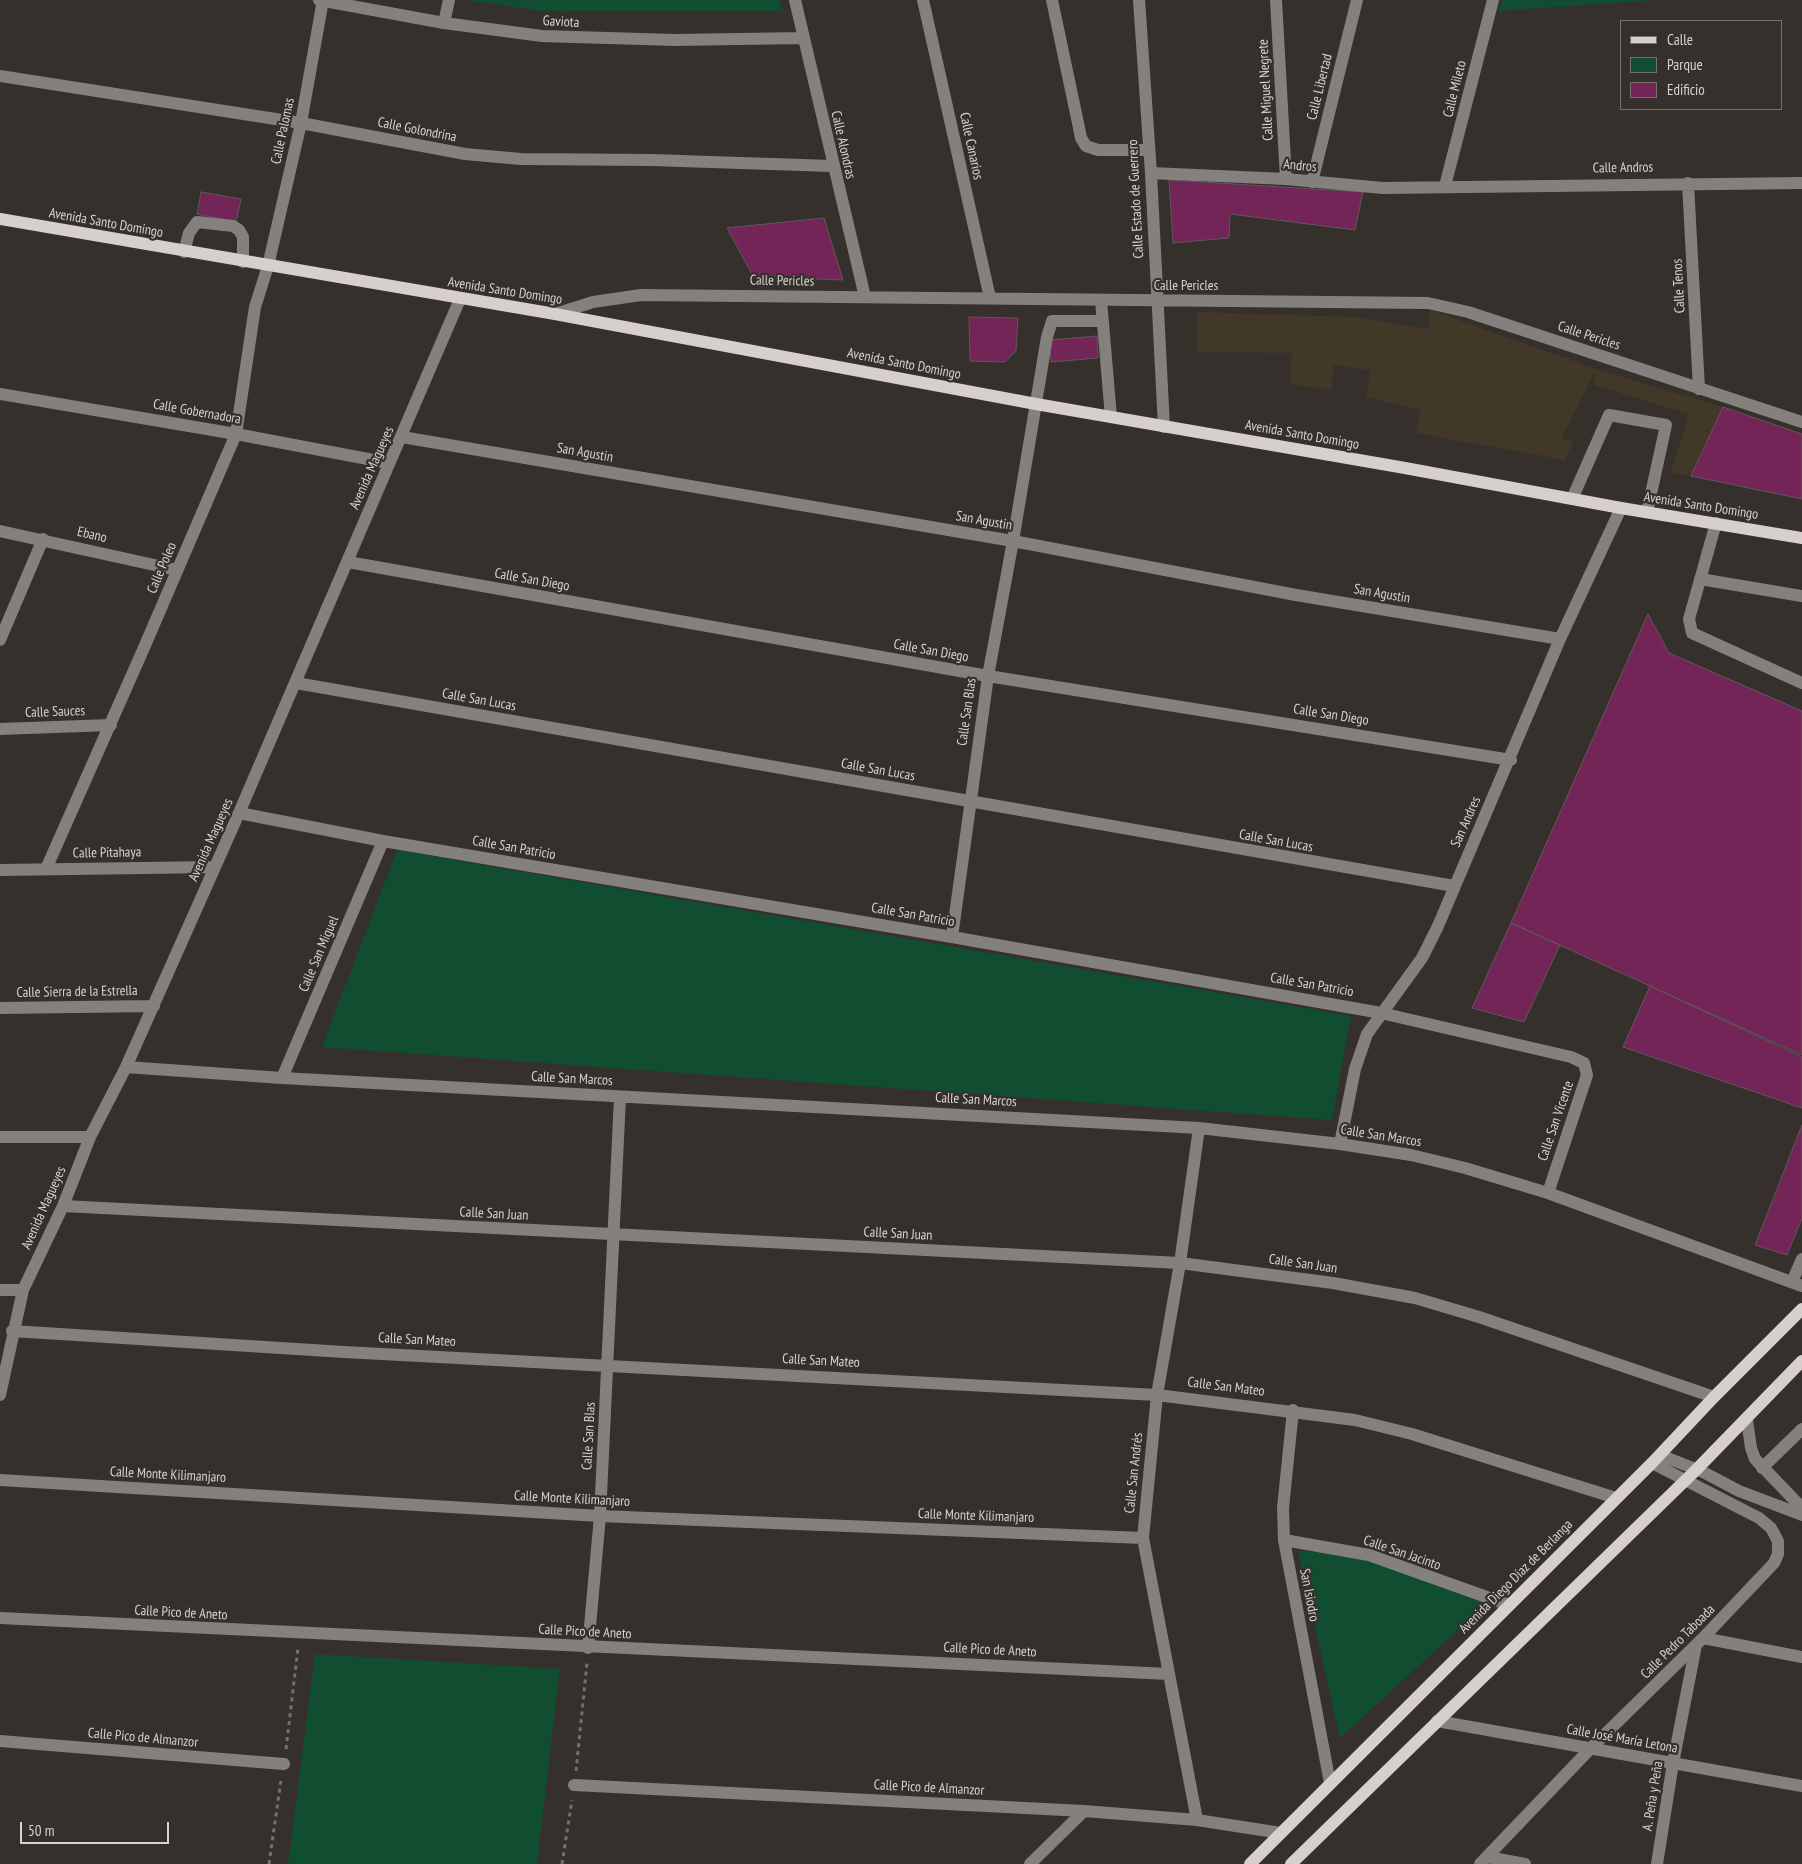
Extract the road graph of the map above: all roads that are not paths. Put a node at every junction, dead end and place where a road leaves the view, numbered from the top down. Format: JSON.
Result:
{"nodes":[{"id":1,"x":322,"y":0,"type":"edge"},
{"id":2,"x":449,"y":0,"type":"edge"},
{"id":3,"x":795,"y":0,"type":"edge"},
{"id":4,"x":923,"y":0,"type":"edge"},
{"id":5,"x":1052,"y":0,"type":"edge"},
{"id":6,"x":1139,"y":0,"type":"edge"},
{"id":7,"x":1276,"y":0,"type":"edge"},
{"id":8,"x":1357,"y":0,"type":"edge"},
{"id":9,"x":1493,"y":0,"type":"edge"},
{"id":10,"x":444,"y":23,"type":"junction"},
{"id":11,"x":804,"y":38,"type":"junction"},
{"id":12,"x":0,"y":76,"type":"edge"},
{"id":13,"x":301,"y":123,"type":"junction"},
{"id":14,"x":1149,"y":150,"type":"junction"},
{"id":15,"x":832,"y":166,"type":"junction"},
{"id":16,"x":1151,"y":173,"type":"junction"},
{"id":17,"x":1286,"y":179,"type":"junction"},
{"id":18,"x":1312,"y":182,"type":"junction"},
{"id":19,"x":1688,"y":183,"type":"junction"},
{"id":20,"x":1802,"y":183,"type":"edge"},
{"id":21,"x":1445,"y":186,"type":"junction"},
{"id":22,"x":0,"y":219,"type":"edge"},
{"id":23,"x":184,"y":252,"type":"junction"},
{"id":24,"x":243,"y":262,"type":"junction"},
{"id":25,"x":268,"y":266,"type":"junction"},
{"id":26,"x":864,"y":297,"type":"junction"},
{"id":27,"x":990,"y":298,"type":"junction"},
{"id":28,"x":460,"y":299,"type":"junction"},
{"id":29,"x":1059,"y":299,"type":"junction"},
{"id":30,"x":1101,"y":300,"type":"junction"},
{"id":31,"x":1156,"y":302,"type":"junction"},
{"id":32,"x":555,"y":314,"type":"junction"},
{"id":33,"x":1052,"y":321,"type":"junction"},
{"id":34,"x":1103,"y":321,"type":"junction"},
{"id":35,"x":1700,"y":388,"type":"junction"},
{"id":36,"x":0,"y":394,"type":"edge"},
{"id":37,"x":1036,"y":404,"type":"junction"},
{"id":38,"x":1111,"y":418,"type":"junction"},
{"id":39,"x":1802,"y":422,"type":"edge"},
{"id":40,"x":1164,"y":427,"type":"junction"},
{"id":41,"x":236,"y":434,"type":"junction"},
{"id":42,"x":402,"y":437,"type":"junction"},
{"id":43,"x":389,"y":463,"type":"junction"},
{"id":44,"x":1572,"y":499,"type":"junction"},
{"id":45,"x":1621,"y":508,"type":"junction"},
{"id":46,"x":1647,"y":512,"type":"junction"},
{"id":47,"x":1716,"y":523,"type":"junction"},
{"id":48,"x":0,"y":531,"type":"edge"},
{"id":49,"x":1802,"y":538,"type":"edge"},
{"id":50,"x":43,"y":540,"type":"junction"},
{"id":51,"x":1013,"y":541,"type":"junction"},
{"id":52,"x":348,"y":562,"type":"junction"},
{"id":53,"x":177,"y":570,"type":"junction"},
{"id":54,"x":1700,"y":579,"type":"junction"},
{"id":55,"x":1802,"y":596,"type":"edge"},
{"id":56,"x":0,"y":640,"type":"edge"},
{"id":57,"x":1560,"y":640,"type":"junction"},
{"id":58,"x":988,"y":676,"type":"junction"},
{"id":59,"x":296,"y":683,"type":"junction"},
{"id":60,"x":1802,"y":683,"type":"edge"},
{"id":61,"x":111,"y":725,"type":"junction"},
{"id":62,"x":0,"y":729,"type":"edge"},
{"id":63,"x":1511,"y":760,"type":"junction"},
{"id":64,"x":970,"y":801,"type":"junction"},
{"id":65,"x":239,"y":813,"type":"junction"},
{"id":66,"x":383,"y":841,"type":"junction"},
{"id":67,"x":215,"y":867,"type":"junction"},
{"id":68,"x":46,"y":869,"type":"junction"},
{"id":69,"x":0,"y":870,"type":"edge"},
{"id":70,"x":1454,"y":886,"type":"junction"},
{"id":71,"x":952,"y":937,"type":"junction"},
{"id":72,"x":154,"y":1006,"type":"junction"},
{"id":73,"x":0,"y":1008,"type":"edge"},
{"id":74,"x":1381,"y":1013,"type":"junction"},
{"id":75,"x":1579,"y":1060,"type":"joint"},
{"id":76,"x":126,"y":1067,"type":"junction"},
{"id":77,"x":282,"y":1078,"type":"junction"},
{"id":78,"x":620,"y":1097,"type":"junction"},
{"id":79,"x":1199,"y":1128,"type":"junction"},
{"id":80,"x":0,"y":1137,"type":"edge"},
{"id":81,"x":90,"y":1137,"type":"junction"},
{"id":82,"x":1340,"y":1144,"type":"junction"},
{"id":83,"x":1548,"y":1193,"type":"junction"},
{"id":84,"x":63,"y":1206,"type":"junction"},
{"id":85,"x":614,"y":1235,"type":"junction"},
{"id":86,"x":1802,"y":1259,"type":"edge"},
{"id":87,"x":1180,"y":1263,"type":"junction"},
{"id":88,"x":1797,"y":1284,"type":"edge"},
{"id":89,"x":0,"y":1290,"type":"edge"},
{"id":90,"x":23,"y":1290,"type":"junction"},
{"id":91,"x":1802,"y":1309,"type":"edge"},
{"id":92,"x":12,"y":1332,"type":"junction"},
{"id":93,"x":1802,"y":1361,"type":"edge"},
{"id":94,"x":608,"y":1365,"type":"junction"},
{"id":95,"x":0,"y":1395,"type":"edge"},
{"id":96,"x":1157,"y":1395,"type":"junction"},
{"id":97,"x":1714,"y":1397,"type":"junction"},
{"id":98,"x":1293,"y":1410,"type":"junction"},
{"id":99,"x":1746,"y":1420,"type":"junction"},
{"id":100,"x":1802,"y":1429,"type":"edge"},
{"id":101,"x":1656,"y":1459,"type":"junction"},
{"id":102,"x":1762,"y":1468,"type":"junction"},
{"id":103,"x":1696,"y":1470,"type":"junction"},
{"id":104,"x":0,"y":1480,"type":"edge"},
{"id":105,"x":1686,"y":1480,"type":"junction"},
{"id":106,"x":1739,"y":1491,"type":"junction"},
{"id":107,"x":1616,"y":1498,"type":"junction"},
{"id":108,"x":1729,"y":1503,"type":"junction"},
{"id":109,"x":1802,"y":1508,"type":"edge"},
{"id":110,"x":1802,"y":1515,"type":"edge"},
{"id":111,"x":600,"y":1516,"type":"junction"},
{"id":112,"x":1143,"y":1538,"type":"junction"},
{"id":113,"x":1284,"y":1540,"type":"junction"},
{"id":114,"x":1509,"y":1606,"type":"junction"},
{"id":115,"x":0,"y":1618,"type":"edge"},
{"id":116,"x":1700,"y":1642,"type":"junction"},
{"id":117,"x":588,"y":1648,"type":"junction"},
{"id":118,"x":1802,"y":1657,"type":"edge"},
{"id":119,"x":1169,"y":1674,"type":"junction"},
{"id":120,"x":1437,"y":1721,"type":"junction"},
{"id":121,"x":0,"y":1742,"type":"edge"},
{"id":122,"x":1590,"y":1748,"type":"junction"},
{"id":123,"x":1673,"y":1763,"type":"junction"},
{"id":124,"x":284,"y":1764,"type":"dead end"},
{"id":125,"x":1330,"y":1783,"type":"junction"},
{"id":126,"x":574,"y":1785,"type":"road end"},
{"id":127,"x":1802,"y":1786,"type":"edge"},
{"id":128,"x":1084,"y":1811,"type":"junction"},
{"id":129,"x":1197,"y":1820,"type":"junction"},
{"id":130,"x":1281,"y":1833,"type":"junction"},
{"id":131,"x":1484,"y":1861,"type":"edge"},
{"id":132,"x":1030,"y":1864,"type":"edge"},
{"id":133,"x":1250,"y":1864,"type":"edge"},
{"id":134,"x":1291,"y":1864,"type":"edge"},
{"id":135,"x":1525,"y":1864,"type":"edge"},
{"id":136,"x":1657,"y":1864,"type":"edge"}],
"edges":[{"from":1,"to":10,"type":"street","name":"Gaviota"},
{"from":1,"to":13,"type":"street","name":"Calle Palomas"},
{"from":2,"to":10,"type":"street"},
{"from":3,"to":11,"type":"street","name":"Calle Alondras"},
{"from":4,"to":27,"type":"street","name":"Calle Canarios"},
{"from":5,"to":14,"type":"street"},
{"from":6,"to":14,"type":"street","name":"Calle Estado de Guerrero"},
{"from":7,"to":17,"type":"street","name":"Calle Miguel Negrete"},
{"from":8,"to":18,"type":"street","name":"Calle Libertad"},
{"from":9,"to":21,"type":"street","name":"Calle Mileto"},
{"from":10,"to":11,"type":"street","name":"Gaviota"},
{"from":11,"to":15,"type":"street","name":"Calle Alondras"},
{"from":12,"to":13,"type":"street","name":"Calle Golondrina"},
{"from":13,"to":15,"type":"street","name":"Calle Golondrina"},
{"from":13,"to":25,"type":"street","name":"Calle Palomas"},
{"from":14,"to":16,"type":"street","name":"Calle Estado de Guerrero"},
{"from":15,"to":26,"type":"street","name":"Calle Alondras"},
{"from":16,"to":17,"type":"street","name":"Andros"},
{"from":16,"to":31,"type":"street","name":"Calle Estado de Guerrero"},
{"from":17,"to":18,"type":"street","name":"Andros"},
{"from":18,"to":21,"type":"street","name":"Andros"},
{"from":19,"to":20,"type":"street","name":"Calle Andros"},
{"from":19,"to":21,"type":"street","name":"Calle Andros"},
{"from":19,"to":35,"type":"street","name":"Calle Tenos"},
{"from":22,"to":23,"type":"main road","name":"Avenida Santo Domingo"},
{"from":23,"to":24,"type":"main road","name":"Avenida Santo Domingo"},
{"from":23,"to":24,"type":"street"},
{"from":24,"to":25,"type":"main road","name":"Avenida Santo Domingo"},
{"from":25,"to":28,"type":"main road","name":"Avenida Santo Domingo"},
{"from":25,"to":41,"type":"street","name":"Calle Poleo"},
{"from":26,"to":27,"type":"street","name":"Calle Pericles"},
{"from":26,"to":32,"type":"street","name":"Calle Pericles"},
{"from":27,"to":29,"type":"street","name":"Calle Pericles"},
{"from":28,"to":32,"type":"main road","name":"Avenida Santo Domingo"},
{"from":28,"to":42,"type":"street","name":"Avenida Magueyes"},
{"from":29,"to":30,"type":"street","name":"Calle Pericles"},
{"from":29,"to":33,"type":"street","name":"Calle San Blas"},
{"from":30,"to":31,"type":"street","name":"Calle Pericles"},
{"from":30,"to":34,"type":"street"},
{"from":31,"to":35,"type":"street","name":"Calle Pericles"},
{"from":31,"to":40,"type":"street","name":"Calle Estado de Guerrero"},
{"from":32,"to":37,"type":"main road","name":"Avenida Santo Domingo"},
{"from":33,"to":34,"type":"street"},
{"from":33,"to":37,"type":"street","name":"Calle San Blas"},
{"from":34,"to":38,"type":"street"},
{"from":35,"to":39,"type":"street","name":"Calle Pericles"},
{"from":36,"to":41,"type":"street","name":"Calle Gobernadora"},
{"from":37,"to":38,"type":"main road","name":"Avenida Santo Domingo"},
{"from":37,"to":51,"type":"street","name":"Calle San Blas"},
{"from":38,"to":40,"type":"main road","name":"Avenida Santo Domingo"},
{"from":40,"to":44,"type":"main road","name":"Avenida Santo Domingo"},
{"from":41,"to":43,"type":"street","name":"Calle Gobernadora"},
{"from":41,"to":53,"type":"street","name":"Calle Poleo"},
{"from":42,"to":43,"type":"street","name":"Avenida Magueyes"},
{"from":42,"to":51,"type":"street","name":"San Agustin"},
{"from":43,"to":52,"type":"street","name":"Avenida Magueyes"},
{"from":44,"to":45,"type":"main road","name":"Avenida Santo Domingo"},
{"from":44,"to":46,"type":"street"},
{"from":45,"to":46,"type":"main road","name":"Avenida Santo Domingo"},
{"from":45,"to":57,"type":"street","name":"San Andres"},
{"from":46,"to":47,"type":"main road","name":"Avenida Santo Domingo"},
{"from":47,"to":49,"type":"main road","name":"Avenida Santo Domingo"},
{"from":47,"to":54,"type":"street"},
{"from":48,"to":50,"type":"street","name":"Ebano"},
{"from":50,"to":53,"type":"street","name":"Ebano"},
{"from":50,"to":56,"type":"street"},
{"from":51,"to":57,"type":"street","name":"San Agustin"},
{"from":51,"to":58,"type":"street","name":"Calle San Blas"},
{"from":52,"to":58,"type":"street","name":"Calle San Diego"},
{"from":52,"to":59,"type":"street","name":"Avenida Magueyes"},
{"from":53,"to":61,"type":"street","name":"Calle Poleo"},
{"from":54,"to":55,"type":"street"},
{"from":54,"to":60,"type":"street"},
{"from":57,"to":63,"type":"street","name":"San Andres"},
{"from":58,"to":63,"type":"street","name":"Calle San Diego"},
{"from":58,"to":64,"type":"street","name":"Calle San Blas"},
{"from":59,"to":64,"type":"street","name":"Calle San Lucas"},
{"from":59,"to":65,"type":"street","name":"Avenida Magueyes"},
{"from":61,"to":62,"type":"street","name":"Calle Sauces"},
{"from":61,"to":68,"type":"street","name":"Calle Poleo"},
{"from":63,"to":70,"type":"street","name":"San Andres"},
{"from":64,"to":70,"type":"street","name":"Calle San Lucas"},
{"from":64,"to":71,"type":"street","name":"Calle San Blas"},
{"from":65,"to":66,"type":"street","name":"Calle San Patricio"},
{"from":65,"to":67,"type":"street","name":"Avenida Magueyes"},
{"from":66,"to":71,"type":"street","name":"Calle San Patricio"},
{"from":66,"to":77,"type":"street","name":"Calle San Miguel"},
{"from":67,"to":68,"type":"street","name":"Calle Pitahaya"},
{"from":67,"to":72,"type":"street","name":"Avenida Magueyes"},
{"from":68,"to":69,"type":"street","name":"Calle Pitahaya"},
{"from":70,"to":74,"type":"street","name":"San Andres"},
{"from":71,"to":74,"type":"street","name":"Calle San Patricio"},
{"from":72,"to":73,"type":"street","name":"Calle Sierra de la Estrella"},
{"from":72,"to":76,"type":"street","name":"Avenida Magueyes"},
{"from":74,"to":75,"type":"street","name":"Calle San Patricio"},
{"from":74,"to":82,"type":"street","name":"San Andres"},
{"from":75,"to":83,"type":"street","name":"Calle San Vicente"},
{"from":76,"to":77,"type":"street","name":"Calle San Marcos"},
{"from":76,"to":81,"type":"street","name":"Avenida Magueyes"},
{"from":77,"to":78,"type":"street","name":"Calle San Marcos"},
{"from":78,"to":79,"type":"street","name":"Calle San Marcos"},
{"from":78,"to":85,"type":"street","name":"Calle San Blas"},
{"from":79,"to":82,"type":"street","name":"Calle San Marcos"},
{"from":79,"to":87,"type":"street","name":"Calle San Andrés"},
{"from":80,"to":81,"type":"street"},
{"from":81,"to":84,"type":"street","name":"Avenida Magueyes"},
{"from":82,"to":83,"type":"street","name":"Calle San Marcos"},
{"from":83,"to":88,"type":"street","name":"Calle San Marcos"},
{"from":84,"to":85,"type":"street","name":"Calle San Juan"},
{"from":84,"to":90,"type":"street","name":"Avenida Magueyes"},
{"from":85,"to":87,"type":"street","name":"Calle San Juan"},
{"from":85,"to":94,"type":"street","name":"Calle San Blas"},
{"from":86,"to":88,"type":"street"},
{"from":87,"to":96,"type":"street","name":"Calle San Andrés"},
{"from":87,"to":97,"type":"street","name":"Calle San Juan"},
{"from":89,"to":90,"type":"street"},
{"from":90,"to":92,"type":"street","name":"Avenida Magueyes"},
{"from":91,"to":97,"type":"main road","name":"Avenida Diego Díaz de Berlanga"},
{"from":92,"to":94,"type":"street","name":"Calle San Mateo"},
{"from":92,"to":95,"type":"street","name":"Avenida Magueyes"},
{"from":93,"to":99,"type":"main road"},
{"from":94,"to":96,"type":"street","name":"Calle San Mateo"},
{"from":94,"to":111,"type":"street","name":"Calle San Blas"},
{"from":96,"to":98,"type":"street","name":"Calle San Mateo"},
{"from":96,"to":112,"type":"street","name":"Calle San Andrés"},
{"from":97,"to":101,"type":"main road","name":"Avenida Diego Díaz de Berlanga"},
{"from":98,"to":107,"type":"street","name":"Calle San Mateo"},
{"from":98,"to":113,"type":"street","name":"San Isiodro"},
{"from":99,"to":102,"type":"street"},
{"from":99,"to":103,"type":"main road"},
{"from":100,"to":102,"type":"street"},
{"from":101,"to":103,"type":"street"},
{"from":101,"to":105,"type":"street","name":"Calle Pedro Taboada"},
{"from":101,"to":107,"type":"main road","name":"Avenida Diego Díaz de Berlanga"},
{"from":102,"to":109,"type":"street"},
{"from":103,"to":105,"type":"main road"},
{"from":103,"to":106,"type":"street"},
{"from":104,"to":111,"type":"street","name":"Calle Monte Kilimanjaro"},
{"from":105,"to":108,"type":"street","name":"Calle Pedro Taboada"},
{"from":105,"to":120,"type":"main road"},
{"from":106,"to":108,"type":"street"},
{"from":106,"to":110,"type":"street"},
{"from":107,"to":114,"type":"main road","name":"Avenida Diego Díaz de Berlanga"},
{"from":108,"to":116,"type":"street","name":"Calle Pedro Taboada"},
{"from":111,"to":112,"type":"street","name":"Calle Monte Kilimanjaro"},
{"from":111,"to":117,"type":"street","name":"Calle San Blas"},
{"from":112,"to":119,"type":"street","name":"Calle San Andrés"},
{"from":113,"to":114,"type":"street","name":"Calle San Jacinto"},
{"from":113,"to":125,"type":"street","name":"San Isiodro"},
{"from":114,"to":125,"type":"main road","name":"Avenida Diego Díaz de Berlanga"},
{"from":115,"to":117,"type":"street","name":"Calle Pico de Aneto"},
{"from":116,"to":118,"type":"street"},
{"from":116,"to":122,"type":"street","name":"Calle Pedro Taboada"},
{"from":116,"to":123,"type":"street","name":"A. Peña y Peña"},
{"from":117,"to":119,"type":"street","name":"Calle Pico de Aneto"},
{"from":119,"to":129,"type":"street","name":"Calle San Andrés"},
{"from":120,"to":122,"type":"street","name":"Calle José María Letona"},
{"from":120,"to":134,"type":"main road"},
{"from":121,"to":124,"type":"street","name":"Calle Pico de Almanzor"},
{"from":122,"to":123,"type":"street","name":"Calle José María Letona"},
{"from":122,"to":131,"type":"street","name":"Calle Pedro Taboada"},
{"from":123,"to":127,"type":"street","name":"Calle José María Letona"},
{"from":123,"to":136,"type":"street","name":"A. Peña y Peña"},
{"from":125,"to":130,"type":"main road","name":"Avenida Diego Díaz de Berlanga"},
{"from":126,"to":128,"type":"street","name":"Calle Pico de Almanzor"},
{"from":128,"to":129,"type":"street","name":"Calle Pico de Almanzor"},
{"from":128,"to":132,"type":"street"},
{"from":129,"to":130,"type":"street","name":"Calle Pico de Almanzor"},
{"from":130,"to":133,"type":"main road","name":"Avenida Diego Díaz de Berlanga"},
{"from":131,"to":135,"type":"street"}]}
